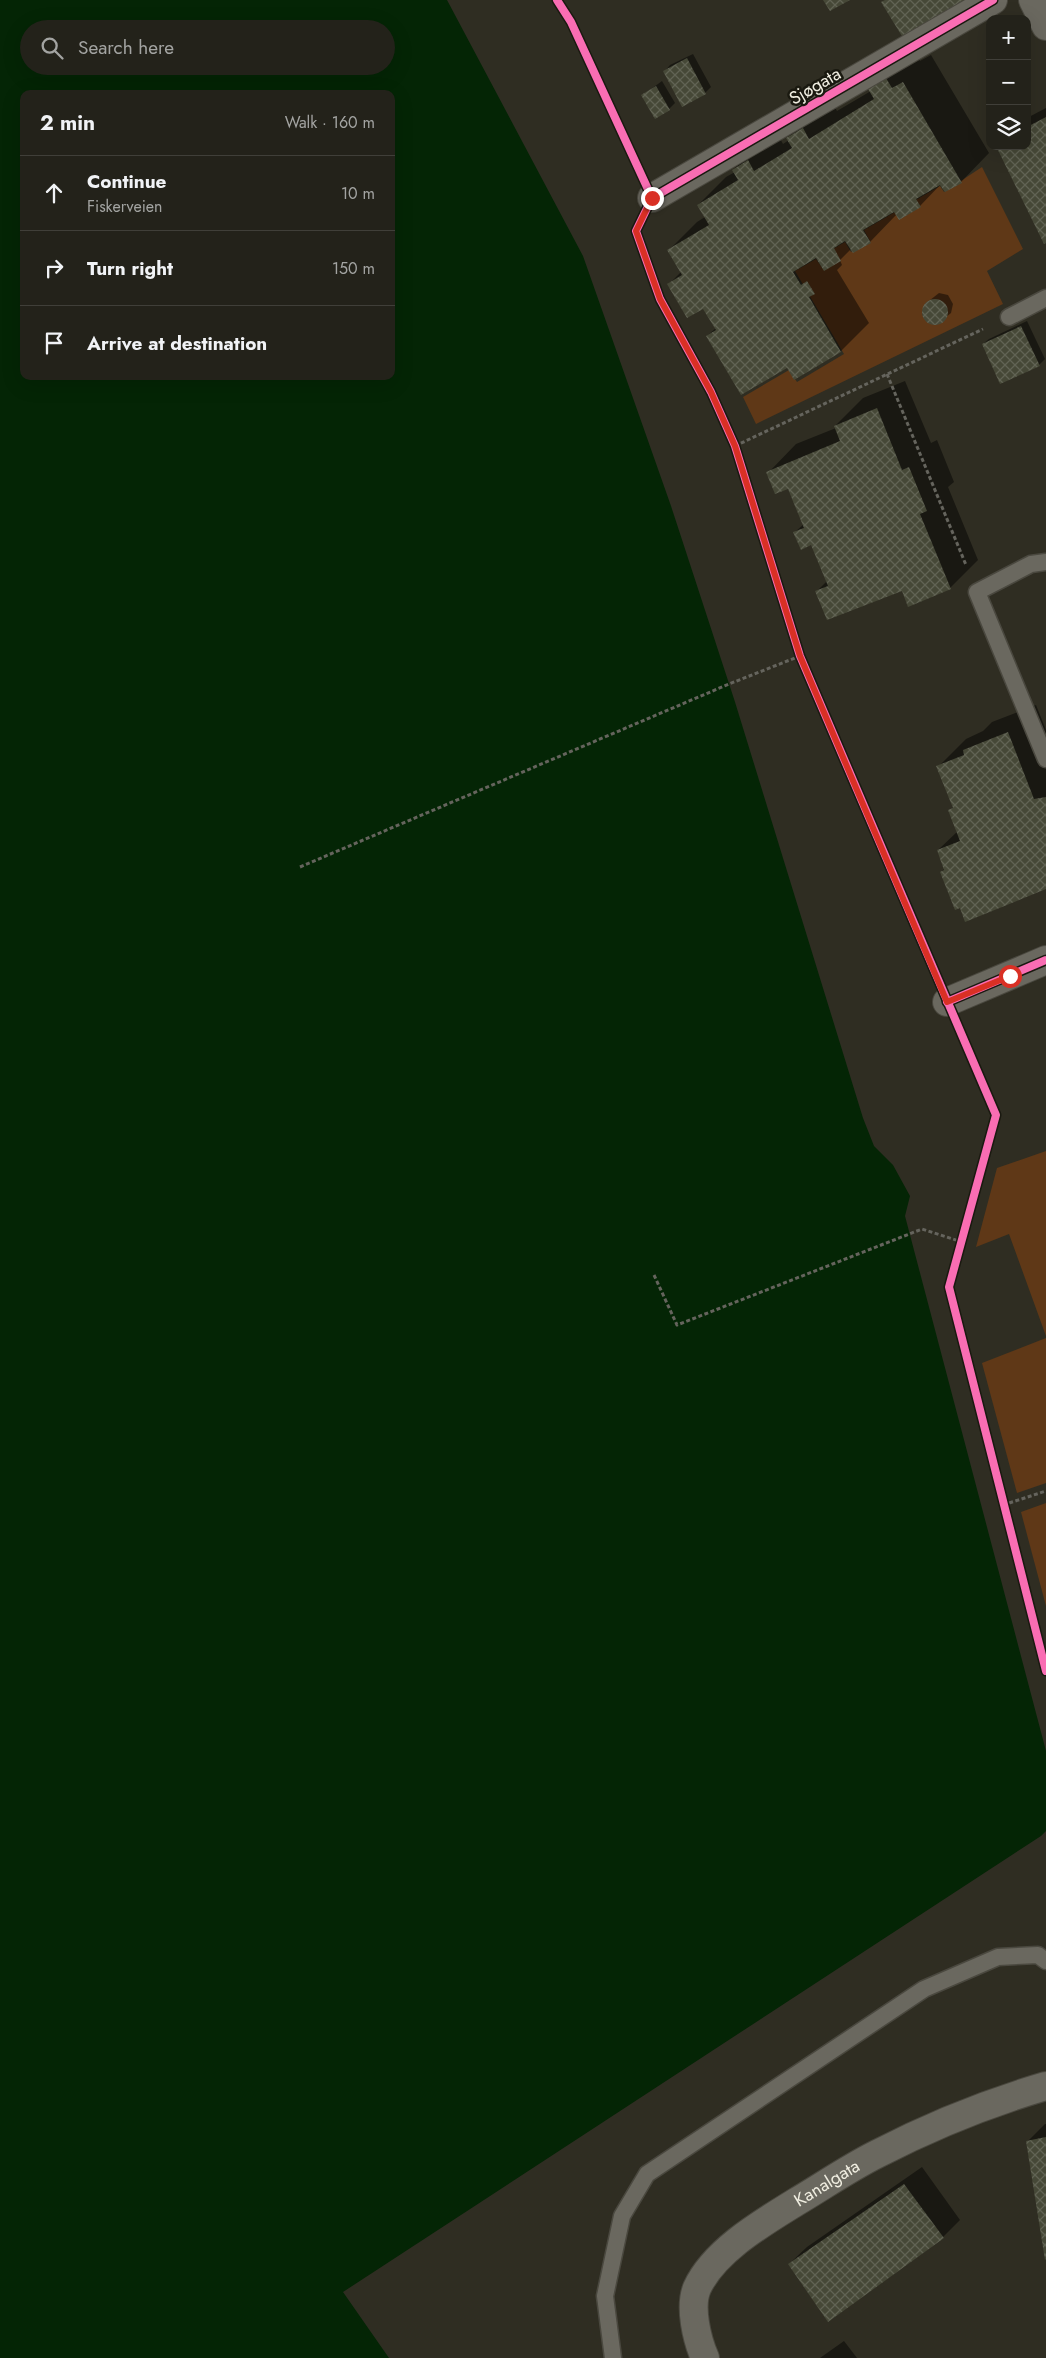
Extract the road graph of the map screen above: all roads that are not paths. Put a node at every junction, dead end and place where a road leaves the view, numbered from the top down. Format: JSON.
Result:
{"nodes":[{"id":1,"x":993,"y":0,"type":"edge"},
{"id":2,"x":1033,"y":0,"type":"edge"},
{"id":3,"x":1046,"y":26,"type":"edge"},
{"id":4,"x":652,"y":198,"type":"dead end"},
{"id":5,"x":1046,"y":298,"type":"edge"},
{"id":6,"x":1009,"y":316,"type":"road end"},
{"id":7,"x":1046,"y":562,"type":"edge"},
{"id":8,"x":1046,"y":759,"type":"edge"},
{"id":9,"x":1046,"y":960,"type":"edge"},
{"id":10,"x":947,"y":1002,"type":"dead end"},
{"id":11,"x":1046,"y":1961,"type":"edge"},
{"id":12,"x":1046,"y":2086,"type":"edge"},
{"id":13,"x":613,"y":2358,"type":"edge"},
{"id":14,"x":705,"y":2358,"type":"edge"}],
"edges":[{"from":1,"to":4,"type":"main road","name":"Sjøgata"},
{"from":2,"to":3,"type":"main road"},
{"from":5,"to":6,"type":"lane"},
{"from":7,"to":8,"type":"lane"},
{"from":9,"to":10,"type":"main road"},
{"from":11,"to":13,"type":"lane"},
{"from":12,"to":14,"type":"main road","name":"Kanalgata"}]}
